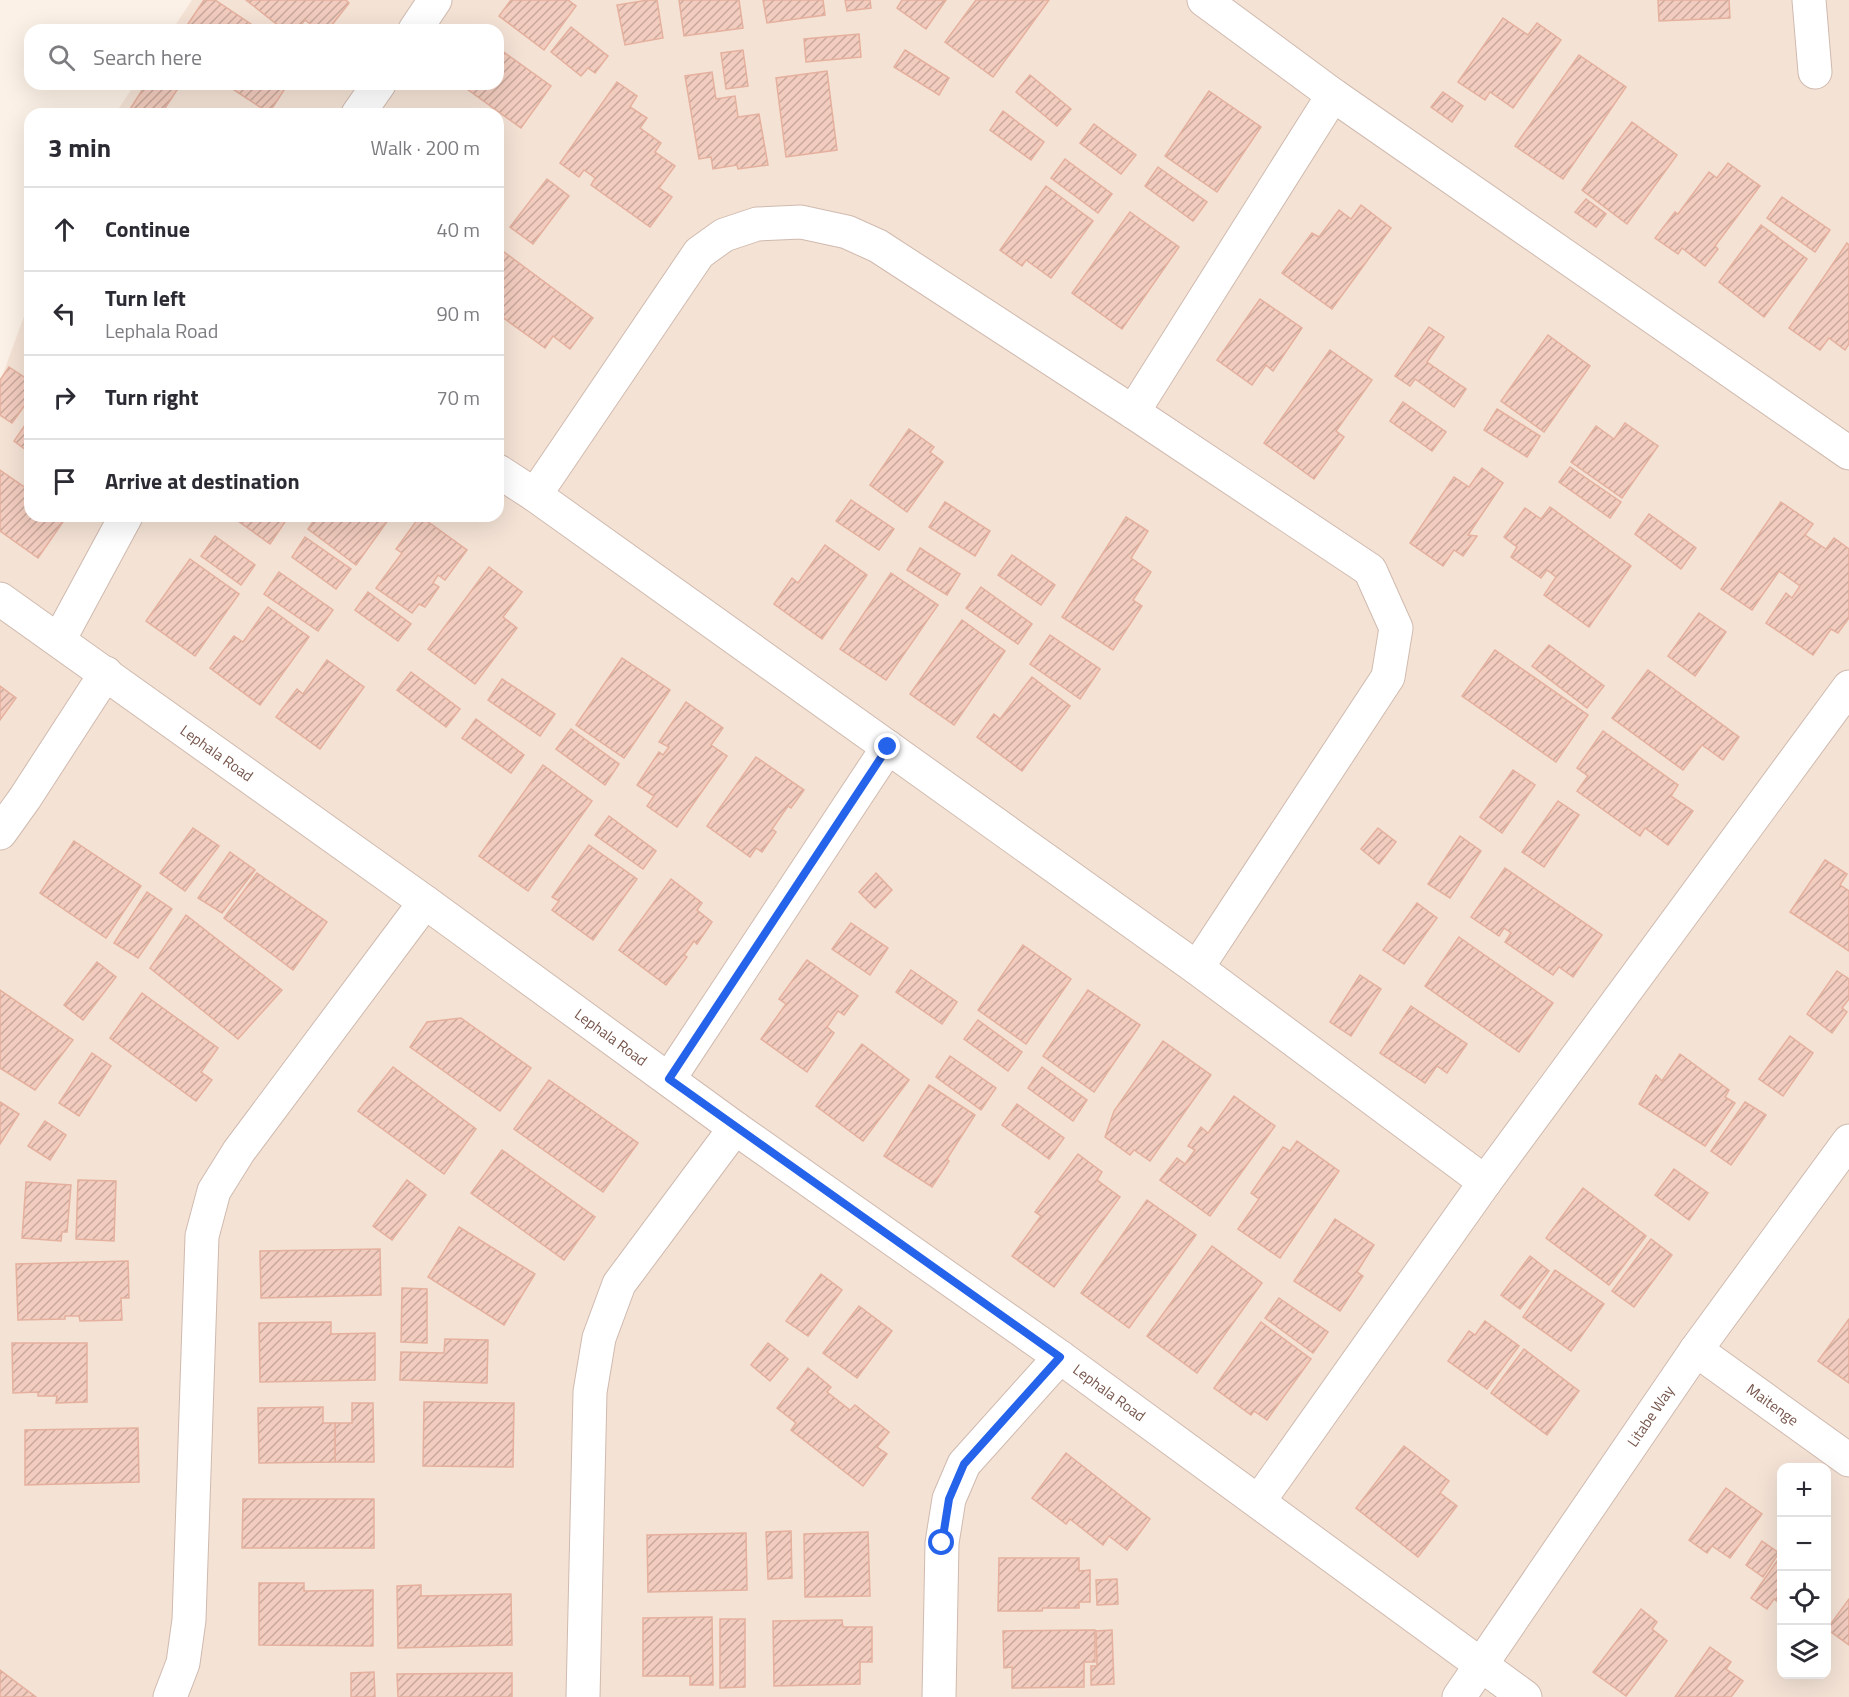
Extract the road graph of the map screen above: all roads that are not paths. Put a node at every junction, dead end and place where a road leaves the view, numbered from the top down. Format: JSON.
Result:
{"nodes":[{"id":1,"x":435,"y":0,"type":"edge"},
{"id":2,"x":1204,"y":0,"type":"edge"},
{"id":3,"x":1809,"y":0,"type":"edge"},
{"id":4,"x":419,"y":24,"type":"edge"},
{"id":5,"x":1815,"y":72,"type":"dead end"},
{"id":6,"x":375,"y":90,"type":"edge"},
{"id":7,"x":1333,"y":95,"type":"junction"},
{"id":8,"x":362,"y":108,"type":"edge"},
{"id":9,"x":1133,"y":412,"type":"junction"},
{"id":10,"x":1849,"y":453,"type":"edge"},
{"id":11,"x":504,"y":475,"type":"edge"},
{"id":12,"x":535,"y":495,"type":"junction"},
{"id":13,"x":123,"y":522,"type":"edge"},
{"id":14,"x":0,"y":599,"type":"edge"},
{"id":15,"x":59,"y":640,"type":"junction"},
{"id":16,"x":106,"y":673,"type":"junction"},
{"id":17,"x":1849,"y":687,"type":"edge"},
{"id":18,"x":888,"y":747,"type":"junction"},
{"id":19,"x":0,"y":833,"type":"edge"},
{"id":20,"x":425,"y":902,"type":"junction"},
{"id":21,"x":1197,"y":968,"type":"junction"},
{"id":22,"x":669,"y":1079,"type":"junction"},
{"id":23,"x":735,"y":1128,"type":"junction"},
{"id":24,"x":1849,"y":1141,"type":"edge"},
{"id":25,"x":1485,"y":1182,"type":"junction"},
{"id":26,"x":1696,"y":1350,"type":"junction"},
{"id":27,"x":1060,"y":1357,"type":"junction"},
{"id":28,"x":1849,"y":1460,"type":"edge"},
{"id":29,"x":1259,"y":1501,"type":"junction"},
{"id":30,"x":1482,"y":1666,"type":"junction"},
{"id":31,"x":170,"y":1697,"type":"edge"},
{"id":32,"x":583,"y":1697,"type":"edge"},
{"id":33,"x":939,"y":1697,"type":"edge"},
{"id":34,"x":1459,"y":1697,"type":"edge"},
{"id":35,"x":1525,"y":1697,"type":"edge"}],
"edges":[{"from":1,"to":4,"type":"street"},
{"from":2,"to":7,"type":"street"},
{"from":3,"to":5,"type":"street"},
{"from":6,"to":8,"type":"street"},
{"from":7,"to":9,"type":"street"},
{"from":7,"to":10,"type":"street"},
{"from":9,"to":12,"type":"street"},
{"from":9,"to":21,"type":"street"},
{"from":11,"to":12,"type":"street"},
{"from":12,"to":18,"type":"street"},
{"from":13,"to":15,"type":"street"},
{"from":14,"to":15,"type":"street","name":"Lephala Road"},
{"from":15,"to":16,"type":"street","name":"Lephala Road"},
{"from":16,"to":19,"type":"street"},
{"from":16,"to":20,"type":"street","name":"Lephala Road"},
{"from":17,"to":25,"type":"street"},
{"from":18,"to":21,"type":"street"},
{"from":18,"to":22,"type":"street"},
{"from":20,"to":22,"type":"street","name":"Lephala Road"},
{"from":20,"to":31,"type":"street"},
{"from":21,"to":25,"type":"street"},
{"from":22,"to":23,"type":"street","name":"Lephala Road"},
{"from":23,"to":27,"type":"street","name":"Lephala Road"},
{"from":23,"to":32,"type":"street"},
{"from":24,"to":26,"type":"street","name":"Litabe Way"},
{"from":25,"to":29,"type":"street"},
{"from":26,"to":28,"type":"street","name":"Maitenge"},
{"from":26,"to":30,"type":"street","name":"Litabe Way"},
{"from":27,"to":29,"type":"street","name":"Lephala Road"},
{"from":27,"to":33,"type":"street"},
{"from":29,"to":30,"type":"street","name":"Lephala Road"},
{"from":30,"to":34,"type":"street","name":"Litabe Way"},
{"from":30,"to":35,"type":"street","name":"Lephala Road"}]}
